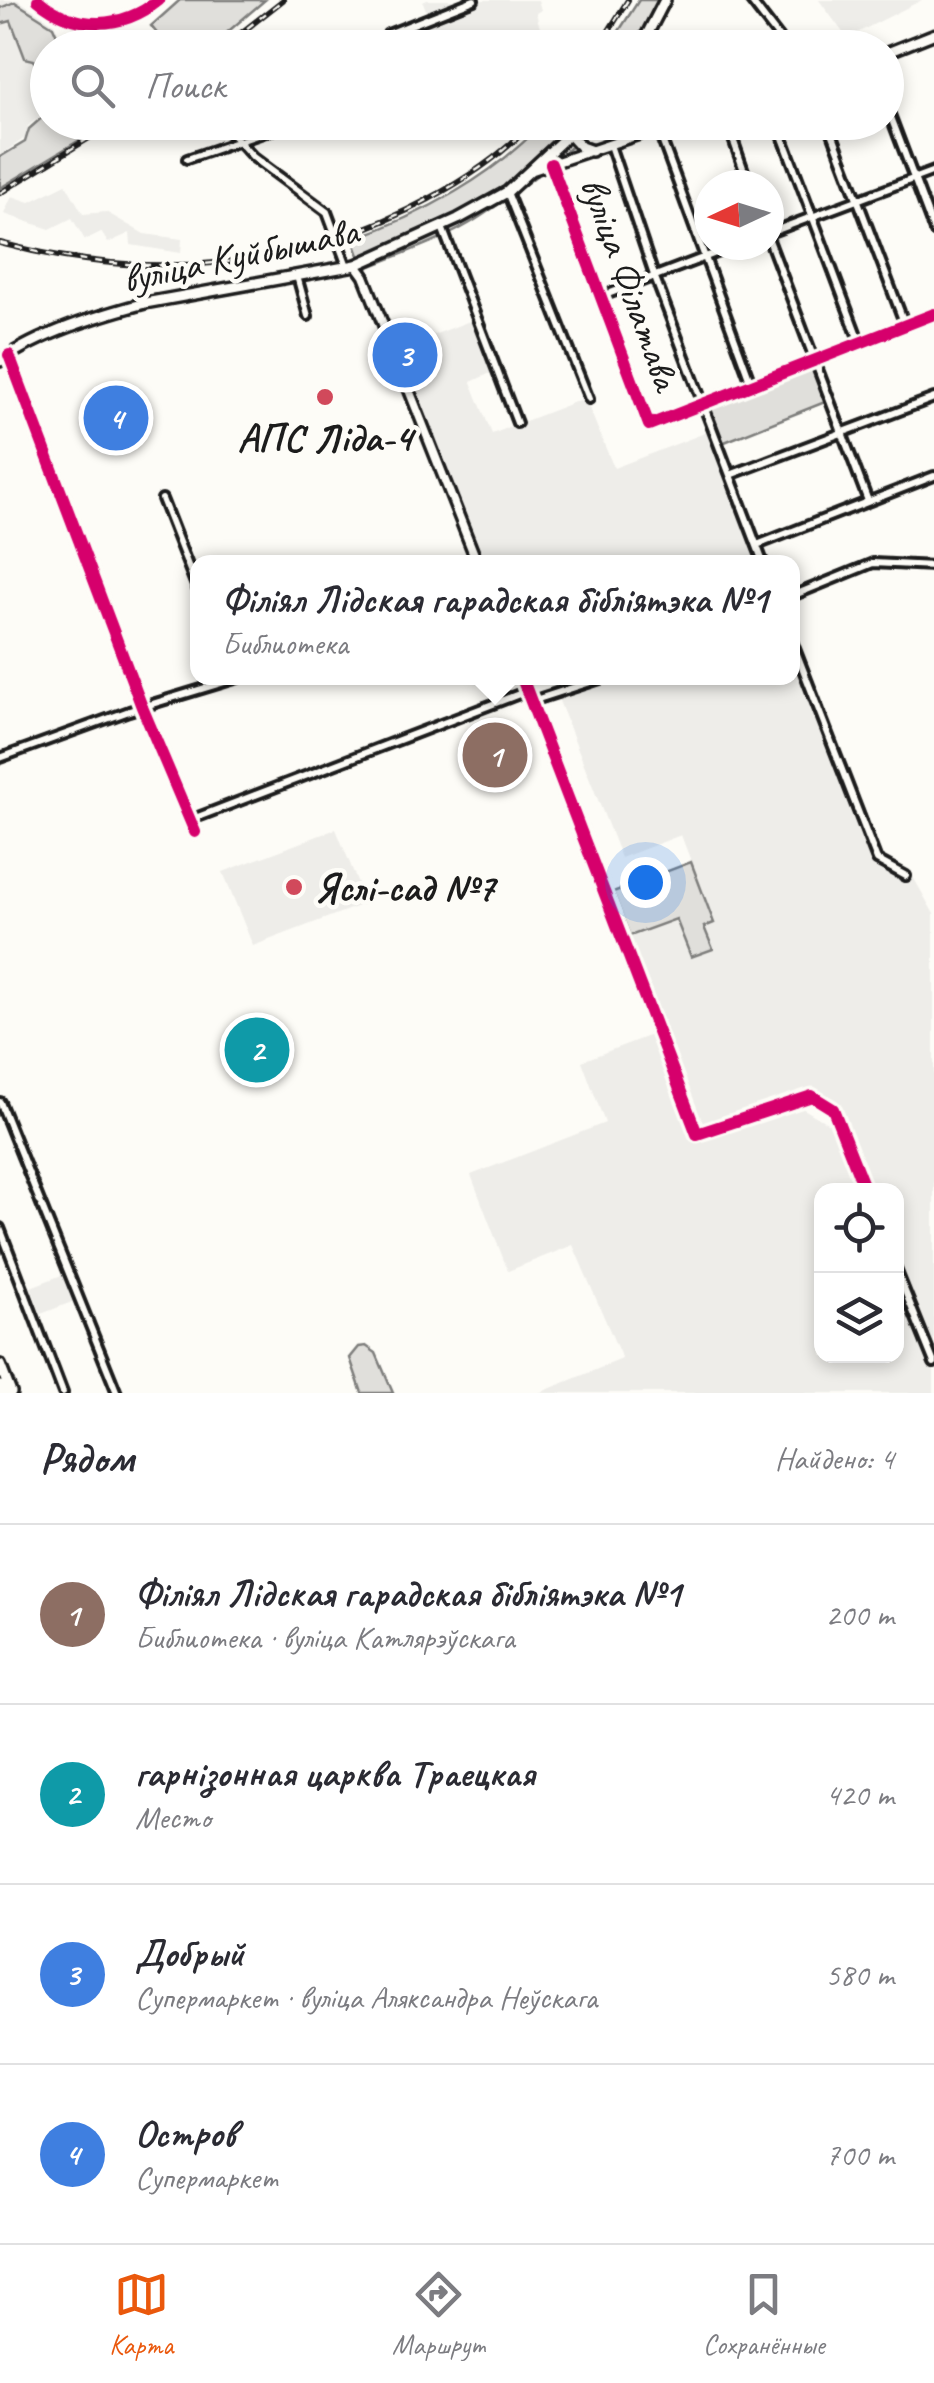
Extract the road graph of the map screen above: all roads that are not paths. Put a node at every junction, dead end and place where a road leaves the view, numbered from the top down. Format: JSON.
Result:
{"nodes":[{"id":1,"x":38,"y":0,"type":"edge"},
{"id":2,"x":160,"y":0,"type":"edge"},
{"id":3,"x":474,"y":0,"type":"edge"},
{"id":4,"x":665,"y":0,"type":"edge"},
{"id":5,"x":750,"y":0,"type":"edge"},
{"id":6,"x":398,"y":30,"type":"edge"},
{"id":7,"x":649,"y":30,"type":"edge"},
{"id":8,"x":773,"y":30,"type":"edge"},
{"id":9,"x":934,"y":34,"type":"edge"},
{"id":10,"x":904,"y":46,"type":"edge"},
{"id":11,"x":246,"y":140,"type":"edge"},
{"id":12,"x":565,"y":140,"type":"edge"},
{"id":13,"x":575,"y":140,"type":"edge"},
{"id":14,"x":625,"y":140,"type":"edge"},
{"id":15,"x":662,"y":140,"type":"edge"},
{"id":16,"x":733,"y":140,"type":"edge"},
{"id":17,"x":783,"y":140,"type":"edge"},
{"id":18,"x":835,"y":140,"type":"edge"},
{"id":19,"x":900,"y":140,"type":"edge"},
{"id":20,"x":240,"y":142,"type":"junction"},
{"id":21,"x":610,"y":145,"type":"junction"},
{"id":22,"x":592,"y":150,"type":"junction"},
{"id":23,"x":187,"y":160,"type":"dead end"},
{"id":24,"x":551,"y":164,"type":"junction"},
{"id":25,"x":533,"y":170,"type":"junction"},
{"id":26,"x":744,"y":170,"type":"edge"},
{"id":27,"x":934,"y":171,"type":"edge"},
{"id":28,"x":914,"y":178,"type":"junction"},
{"id":29,"x":507,"y":192,"type":"junction"},
{"id":30,"x":857,"y":202,"type":"junction"},
{"id":31,"x":812,"y":218,"type":"junction"},
{"id":32,"x":442,"y":226,"type":"junction"},
{"id":33,"x":694,"y":229,"type":"edge"},
{"id":34,"x":784,"y":230,"type":"edge"},
{"id":35,"x":934,"y":231,"type":"edge"},
{"id":36,"x":696,"y":260,"type":"edge"},
{"id":37,"x":705,"y":260,"type":"edge"},
{"id":38,"x":778,"y":260,"type":"edge"},
{"id":39,"x":351,"y":266,"type":"junction"},
{"id":40,"x":297,"y":275,"type":"junction"},
{"id":41,"x":654,"y":275,"type":"junction"},
{"id":42,"x":600,"y":297,"type":"junction"},
{"id":43,"x":934,"y":314,"type":"edge"},
{"id":44,"x":308,"y":316,"type":"dead end"},
{"id":45,"x":905,"y":325,"type":"junction"},
{"id":46,"x":860,"y":342,"type":"junction"},
{"id":47,"x":4,"y":358,"type":"edge"},
{"id":48,"x":815,"y":360,"type":"junction"},
{"id":49,"x":752,"y":382,"type":"junction"},
{"id":50,"x":934,"y":398,"type":"edge"},
{"id":51,"x":589,"y":399,"type":"dead end"},
{"id":52,"x":703,"y":402,"type":"junction"},
{"id":53,"x":517,"y":422,"type":"dead end"},
{"id":54,"x":843,"y":433,"type":"junction"},
{"id":55,"x":730,"y":475,"type":"junction"},
{"id":56,"x":934,"y":476,"type":"edge"},
{"id":57,"x":162,"y":499,"type":"dead end"},
{"id":58,"x":868,"y":501,"type":"junction"},
{"id":59,"x":756,"y":545,"type":"junction"},
{"id":60,"x":474,"y":555,"type":"edge"},
{"id":61,"x":760,"y":555,"type":"edge"},
{"id":62,"x":934,"y":566,"type":"edge"},
{"id":63,"x":190,"y":570,"type":"edge"},
{"id":64,"x":800,"y":593,"type":"edge"},
{"id":65,"x":800,"y":661,"type":"edge"},
{"id":66,"x":207,"y":685,"type":"edge"},
{"id":67,"x":526,"y":685,"type":"edge"},
{"id":68,"x":582,"y":685,"type":"edge"},
{"id":69,"x":528,"y":690,"type":"junction"},
{"id":70,"x":532,"y":702,"type":"junction"},
{"id":71,"x":142,"y":706,"type":"junction"},
{"id":72,"x":0,"y":758,"type":"edge"},
{"id":73,"x":190,"y":820,"type":"junction"},
{"id":74,"x":195,"y":832,"type":"dead end"},
{"id":75,"x":906,"y":876,"type":"dead end"},
{"id":76,"x":0,"y":1104,"type":"edge"},
{"id":77,"x":697,"y":1134,"type":"joint"},
{"id":78,"x":862,"y":1183,"type":"edge"},
{"id":79,"x":0,"y":1228,"type":"edge"},
{"id":80,"x":898,"y":1273,"type":"edge"},
{"id":81,"x":0,"y":1364,"type":"edge"},
{"id":82,"x":934,"y":1364,"type":"edge"},
{"id":83,"x":0,"y":1386,"type":"edge"},
{"id":84,"x":3,"y":1393,"type":"edge"},
{"id":85,"x":11,"y":1393,"type":"edge"},
{"id":86,"x":62,"y":1393,"type":"edge"},
{"id":87,"x":117,"y":1393,"type":"edge"}],
"edges":[{"from":1,"to":2,"type":"main road"},
{"from":3,"to":6,"type":"street"},
{"from":4,"to":7,"type":"main road"},
{"from":5,"to":8,"type":"street"},
{"from":9,"to":10,"type":"street"},
{"from":11,"to":20,"type":"street"},
{"from":12,"to":25,"type":"main road","name":"вуліца Куйбышава"},
{"from":13,"to":22,"type":"main road"},
{"from":14,"to":21,"type":"street"},
{"from":15,"to":33,"type":"street"},
{"from":16,"to":26,"type":"street"},
{"from":17,"to":31,"type":"street"},
{"from":18,"to":30,"type":"street"},
{"from":19,"to":28,"type":"street"},
{"from":20,"to":23,"type":"street"},
{"from":20,"to":39,"type":"street"},
{"from":21,"to":22,"type":"street"},
{"from":21,"to":41,"type":"street"},
{"from":22,"to":24,"type":"street"},
{"from":24,"to":25,"type":"street"},
{"from":24,"to":42,"type":"street","name":"вуліца Філатава"},
{"from":25,"to":29,"type":"main road","name":"вуліца Куйбышава"},
{"from":27,"to":28,"type":"street"},
{"from":28,"to":30,"type":"street"},
{"from":28,"to":35,"type":"street"},
{"from":29,"to":32,"type":"main road","name":"вуліца Куйбышава"},
{"from":29,"to":51,"type":"street"},
{"from":30,"to":31,"type":"street"},
{"from":30,"to":45,"type":"street"},
{"from":31,"to":34,"type":"street"},
{"from":31,"to":46,"type":"street"},
{"from":32,"to":39,"type":"main road","name":"вуліца Куйбышава"},
{"from":32,"to":53,"type":"street"},
{"from":36,"to":41,"type":"street"},
{"from":37,"to":49,"type":"street"},
{"from":38,"to":48,"type":"street"},
{"from":39,"to":40,"type":"main road","name":"вуліца Куйбышава"},
{"from":39,"to":60,"type":"street"},
{"from":40,"to":44,"type":"street"},
{"from":40,"to":47,"type":"main road","name":"вуліца Куйбышава"},
{"from":41,"to":42,"type":"street"},
{"from":41,"to":52,"type":"street"},
{"from":42,"to":52,"type":"street","name":"вуліца Філатава"},
{"from":43,"to":45,"type":"street"},
{"from":45,"to":46,"type":"street"},
{"from":46,"to":48,"type":"street"},
{"from":47,"to":71,"type":"street"},
{"from":48,"to":49,"type":"street"},
{"from":48,"to":54,"type":"street"},
{"from":49,"to":52,"type":"street"},
{"from":50,"to":54,"type":"street"},
{"from":52,"to":55,"type":"street"},
{"from":54,"to":55,"type":"street"},
{"from":54,"to":58,"type":"street"},
{"from":55,"to":59,"type":"street"},
{"from":56,"to":58,"type":"street"},
{"from":57,"to":63,"type":"street"},
{"from":58,"to":59,"type":"street"},
{"from":59,"to":61,"type":"street"},
{"from":62,"to":64,"type":"street"},
{"from":65,"to":75,"type":"street"},
{"from":66,"to":71,"type":"street"},
{"from":67,"to":69,"type":"street"},
{"from":68,"to":70,"type":"street"},
{"from":69,"to":70,"type":"street"},
{"from":69,"to":73,"type":"street"},
{"from":70,"to":77,"type":"street"},
{"from":71,"to":72,"type":"street"},
{"from":71,"to":73,"type":"street"},
{"from":73,"to":74,"type":"street"},
{"from":76,"to":87,"type":"street"},
{"from":77,"to":78,"type":"street"},
{"from":79,"to":86,"type":"street"},
{"from":80,"to":82,"type":"street"},
{"from":81,"to":85,"type":"main road"},
{"from":83,"to":84,"type":"main road"}]}
